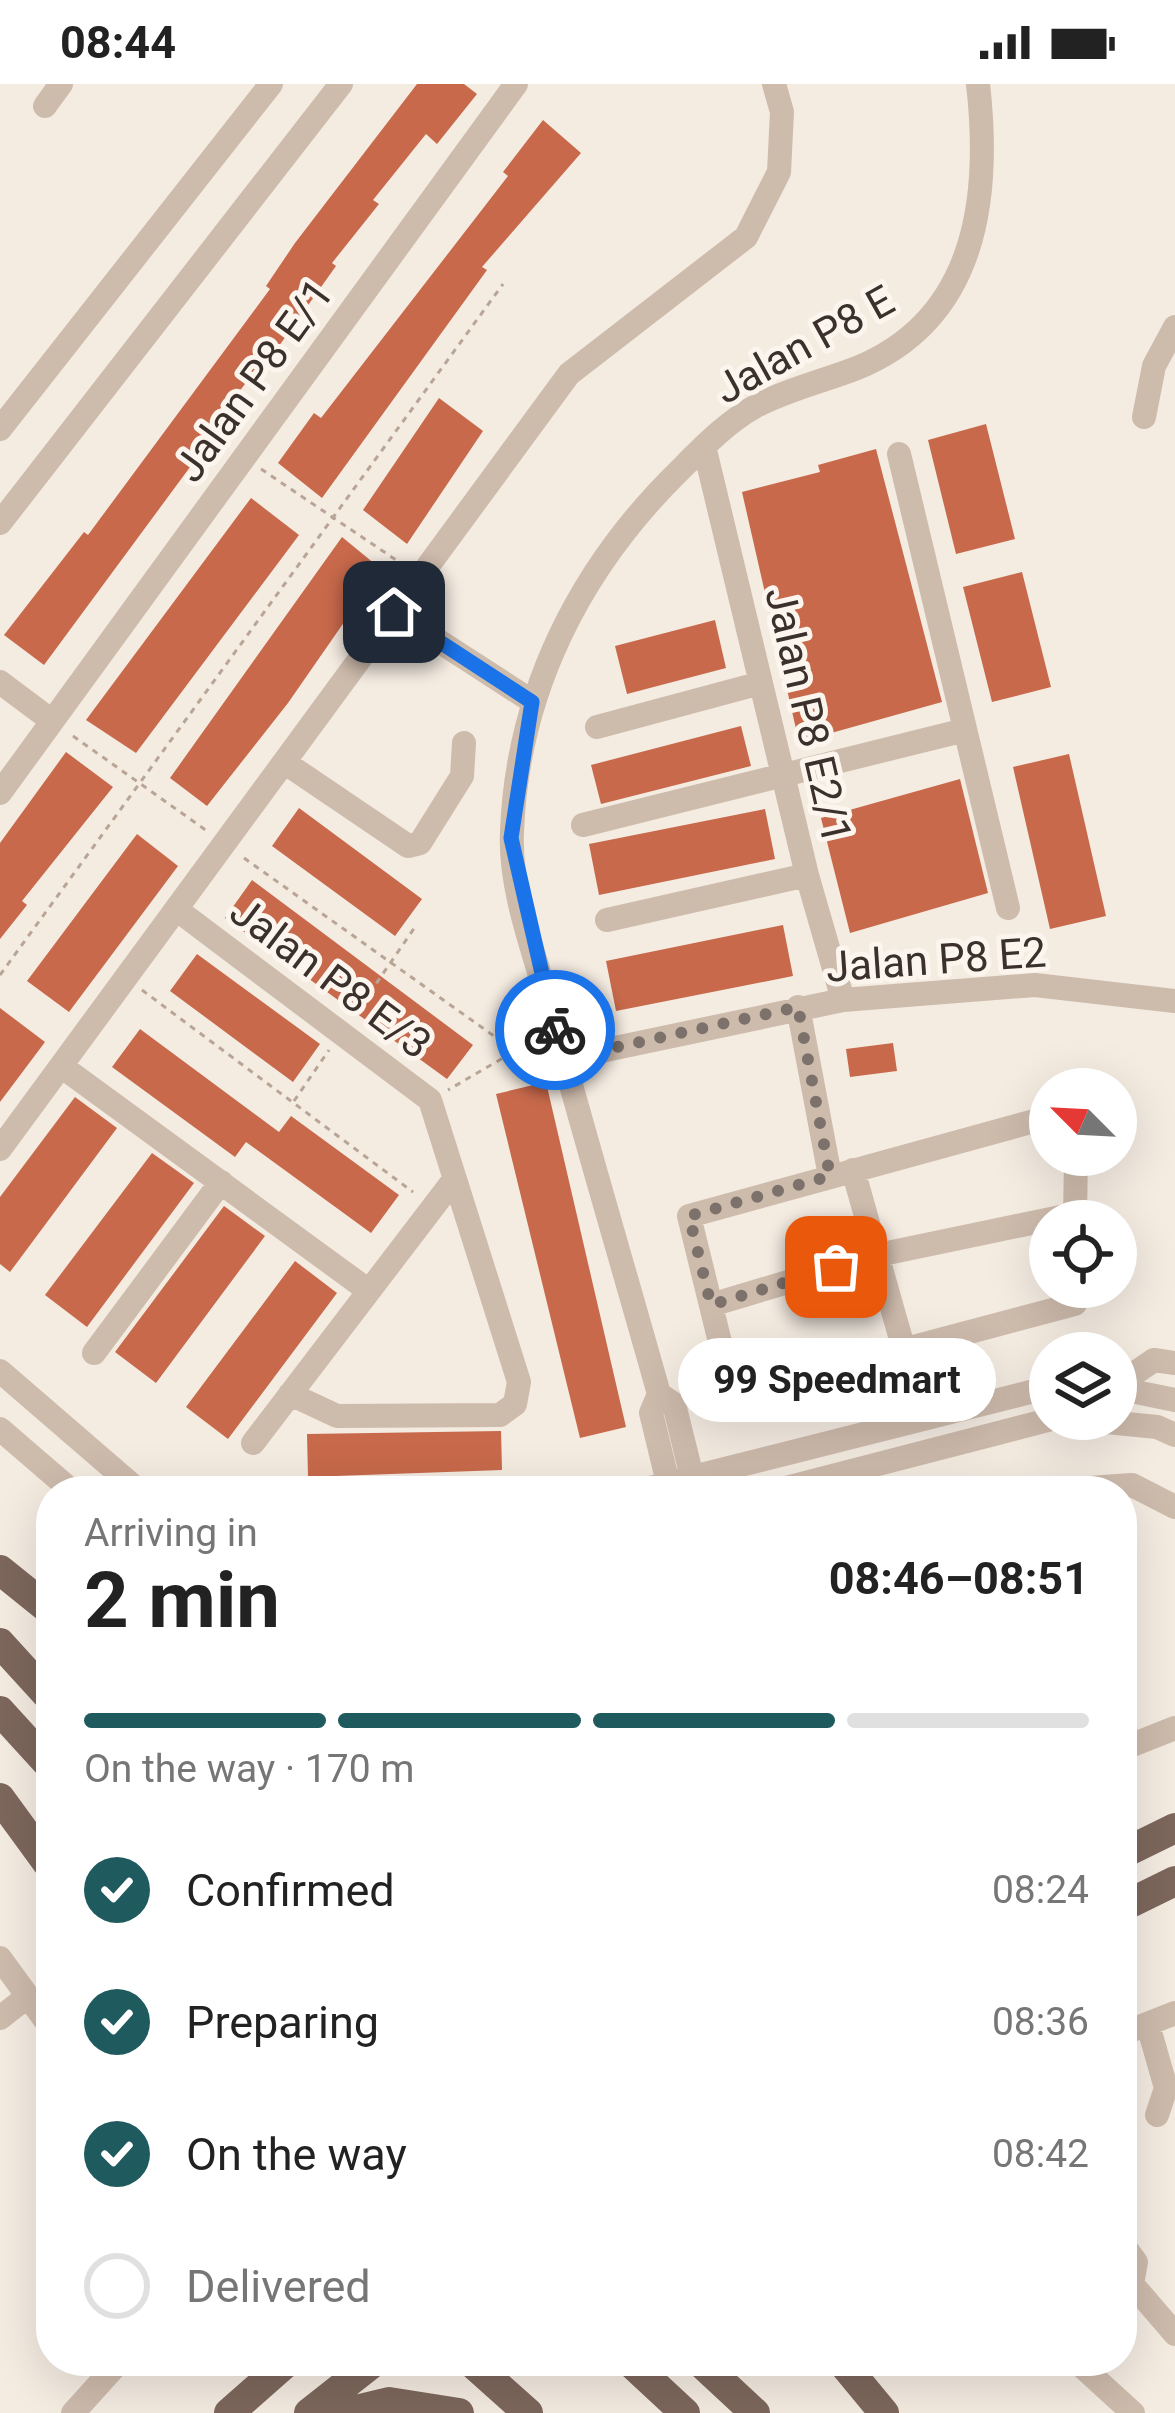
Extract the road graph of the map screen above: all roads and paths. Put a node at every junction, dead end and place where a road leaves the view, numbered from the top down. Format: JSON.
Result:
{"nodes":[{"id":1,"x":61,"y":84,"type":"edge"},
{"id":2,"x":271,"y":84,"type":"edge"},
{"id":3,"x":341,"y":84,"type":"edge"},
{"id":4,"x":516,"y":84,"type":"edge"},
{"id":5,"x":774,"y":84,"type":"edge"},
{"id":6,"x":978,"y":84,"type":"edge"},
{"id":7,"x":45,"y":106,"type":"dead end"},
{"id":8,"x":503,"y":284,"type":"dead end"},
{"id":9,"x":1175,"y":327,"type":"edge"},
{"id":10,"x":1144,"y":417,"type":"dead end"},
{"id":11,"x":0,"y":429,"type":"edge"},
{"id":12,"x":704,"y":446,"type":"junction"},
{"id":13,"x":899,"y":454,"type":"dead end"},
{"id":14,"x":244,"y":458,"type":"junction"},
{"id":15,"x":2,"y":516,"type":"edge"},
{"id":16,"x":332,"y":517,"type":"junction"},
{"id":17,"x":418,"y":575,"type":"junction"},
{"id":18,"x":394,"y":612,"type":"junction"},
{"id":19,"x":0,"y":682,"type":"edge"},
{"id":20,"x":761,"y":683,"type":"junction"},
{"id":21,"x":532,"y":702,"type":"junction"},
{"id":22,"x":52,"y":721,"type":"junction"},
{"id":23,"x":597,"y":727,"type":"dead end"},
{"id":24,"x":965,"y":730,"type":"junction"},
{"id":25,"x":464,"y":743,"type":"dead end"},
{"id":26,"x":284,"y":762,"type":"junction"},
{"id":27,"x":785,"y":775,"type":"junction"},
{"id":28,"x":138,"y":782,"type":"junction"},
{"id":29,"x":0,"y":793,"type":"edge"},
{"id":30,"x":583,"y":824,"type":"dead end"},
{"id":31,"x":224,"y":844,"type":"junction"},
{"id":32,"x":807,"y":875,"type":"junction"},
{"id":33,"x":1008,"y":908,"type":"dead end"},
{"id":34,"x":176,"y":909,"type":"junction"},
{"id":35,"x":607,"y":920,"type":"dead end"},
{"id":36,"x":0,"y":975,"type":"edge"},
{"id":37,"x":126,"y":978,"type":"junction"},
{"id":38,"x":843,"y":1000,"type":"junction"},
{"id":39,"x":1175,"y":1001,"type":"edge"},
{"id":40,"x":798,"y":1007,"type":"junction"},
{"id":41,"x":563,"y":1059,"type":"junction"},
{"id":42,"x":61,"y":1066,"type":"junction"},
{"id":43,"x":430,"y":1100,"type":"junction"},
{"id":44,"x":1029,"y":1122,"type":"edge"},
{"id":45,"x":0,"y":1149,"type":"edge"},
{"id":46,"x":842,"y":1173,"type":"junction"},
{"id":47,"x":453,"y":1181,"type":"junction"},
{"id":48,"x":221,"y":1182,"type":"junction"},
{"id":49,"x":433,"y":1207,"type":"junction"},
{"id":50,"x":1029,"y":1227,"type":"edge"},
{"id":51,"x":878,"y":1255,"type":"junction"},
{"id":52,"x":369,"y":1291,"type":"junction"},
{"id":53,"x":711,"y":1305,"type":"junction"},
{"id":54,"x":1061,"y":1308,"type":"edge"},
{"id":55,"x":904,"y":1350,"type":"junction"},
{"id":56,"x":94,"y":1353,"type":"dead end"},
{"id":57,"x":1175,"y":1363,"type":"edge"},
{"id":58,"x":0,"y":1371,"type":"edge"},
{"id":59,"x":1137,"y":1372,"type":"edge"},
{"id":60,"x":1137,"y":1392,"type":"edge"},
{"id":61,"x":1029,"y":1393,"type":"edge"},
{"id":62,"x":290,"y":1394,"type":"junction"},
{"id":63,"x":1175,"y":1400,"type":"edge"},
{"id":64,"x":1029,"y":1425,"type":"edge"},
{"id":65,"x":1137,"y":1425,"type":"edge"},
{"id":66,"x":0,"y":1429,"type":"edge"},
{"id":67,"x":1175,"y":1435,"type":"edge"},
{"id":68,"x":253,"y":1442,"type":"dead end"},
{"id":69,"x":55,"y":1476,"type":"edge"},
{"id":70,"x":122,"y":1476,"type":"edge"},
{"id":71,"x":680,"y":1476,"type":"edge"},
{"id":72,"x":715,"y":1476,"type":"edge"},
{"id":73,"x":833,"y":1476,"type":"edge"},
{"id":74,"x":1137,"y":1488,"type":"edge"},
{"id":75,"x":1175,"y":1507,"type":"edge"},
{"id":76,"x":0,"y":1570,"type":"edge"},
{"id":77,"x":36,"y":1599,"type":"edge"},
{"id":78,"x":0,"y":1643,"type":"edge"},
{"id":79,"x":36,"y":1683,"type":"edge"},
{"id":80,"x":0,"y":1711,"type":"edge"},
{"id":81,"x":1175,"y":1728,"type":"edge"},
{"id":82,"x":1137,"y":1743,"type":"edge"},
{"id":83,"x":36,"y":1751,"type":"edge"},
{"id":84,"x":0,"y":1798,"type":"edge"},
{"id":85,"x":1175,"y":1828,"type":"edge"},
{"id":86,"x":36,"y":1847,"type":"edge"},
{"id":87,"x":1137,"y":1847,"type":"edge"},
{"id":88,"x":1175,"y":1881,"type":"edge"},
{"id":89,"x":1137,"y":1900,"type":"edge"},
{"id":90,"x":0,"y":1958,"type":"edge"},
{"id":91,"x":28,"y":1996,"type":"junction"},
{"id":92,"x":36,"y":2007,"type":"edge"},
{"id":93,"x":1175,"y":2013,"type":"edge"},
{"id":94,"x":0,"y":2018,"type":"edge"},
{"id":95,"x":1148,"y":2026,"type":"junction"},
{"id":96,"x":1137,"y":2029,"type":"edge"},
{"id":97,"x":1157,"y":2115,"type":"dead end"},
{"id":98,"x":1137,"y":2294,"type":"edge"},
{"id":99,"x":1175,"y":2334,"type":"edge"},
{"id":100,"x":107,"y":2376,"type":"edge"},
{"id":101,"x":243,"y":2376,"type":"edge"},
{"id":102,"x":271,"y":2376,"type":"edge"},
{"id":103,"x":355,"y":2376,"type":"edge"},
{"id":104,"x":487,"y":2376,"type":"edge"},
{"id":105,"x":645,"y":2376,"type":"edge"},
{"id":106,"x":715,"y":2376,"type":"edge"},
{"id":107,"x":853,"y":2376,"type":"edge"},
{"id":108,"x":1092,"y":2376,"type":"edge"},
{"id":109,"x":74,"y":2413,"type":"edge"},
{"id":110,"x":213,"y":2413,"type":"edge"},
{"id":111,"x":229,"y":2413,"type":"edge"},
{"id":112,"x":309,"y":2413,"type":"edge"},
{"id":113,"x":343,"y":2413,"type":"edge"},
{"id":114,"x":459,"y":2413,"type":"edge"},
{"id":115,"x":528,"y":2413,"type":"edge"},
{"id":116,"x":685,"y":2413,"type":"edge"},
{"id":117,"x":755,"y":2413,"type":"edge"},
{"id":118,"x":884,"y":2413,"type":"edge"},
{"id":119,"x":1133,"y":2413,"type":"edge"}],
"edges":[{"from":1,"to":7,"type":"street"},
{"from":2,"to":11,"type":"street"},
{"from":3,"to":15,"type":"street"},
{"from":4,"to":14,"type":"street","name":"Jalan P8 E/1"},
{"from":5,"to":17,"type":"street"},
{"from":6,"to":12,"type":"street","name":"Jalan P8 E"},
{"from":8,"to":16,"type":"path"},
{"from":9,"to":10,"type":"street"},
{"from":12,"to":20,"type":"street","name":"Jalan P8 E2/1"},
{"from":12,"to":21,"type":"street","name":"Jalan P8 E"},
{"from":13,"to":24,"type":"street"},
{"from":14,"to":16,"type":"path"},
{"from":14,"to":22,"type":"street","name":"Jalan P8 E/1"},
{"from":16,"to":17,"type":"path"},
{"from":16,"to":28,"type":"path"},
{"from":17,"to":18,"type":"street"},
{"from":18,"to":21,"type":"street"},
{"from":18,"to":26,"type":"street"},
{"from":19,"to":22,"type":"street"},
{"from":20,"to":23,"type":"street"},
{"from":20,"to":27,"type":"street","name":"Jalan P8 E2/1"},
{"from":21,"to":41,"type":"street","name":"Jalan P8 E"},
{"from":22,"to":28,"type":"path"},
{"from":22,"to":29,"type":"street","name":"Jalan P8 E/1"},
{"from":24,"to":27,"type":"street"},
{"from":24,"to":33,"type":"street"},
{"from":25,"to":26,"type":"street"},
{"from":26,"to":31,"type":"street"},
{"from":27,"to":30,"type":"street"},
{"from":27,"to":32,"type":"street","name":"Jalan P8 E2/1"},
{"from":28,"to":31,"type":"path"},
{"from":28,"to":36,"type":"path"},
{"from":31,"to":34,"type":"street"},
{"from":31,"to":43,"type":"path"},
{"from":32,"to":35,"type":"street"},
{"from":32,"to":38,"type":"street","name":"Jalan P8 E2/1"},
{"from":34,"to":37,"type":"street"},
{"from":34,"to":43,"type":"street","name":"Jalan P8 E/3"},
{"from":37,"to":42,"type":"street"},
{"from":37,"to":49,"type":"path"},
{"from":38,"to":39,"type":"street","name":"Jalan P8 E2"},
{"from":38,"to":40,"type":"street","name":"Jalan P8 E2"},
{"from":40,"to":41,"type":"street","name":"Jalan P8 E2"},
{"from":40,"to":46,"type":"street"},
{"from":41,"to":71,"type":"street","name":"Jalan P8 E"},
{"from":42,"to":45,"type":"street"},
{"from":42,"to":48,"type":"street"},
{"from":43,"to":47,"type":"street","name":"Jalan P8 E/3"},
{"from":44,"to":46,"type":"street"},
{"from":46,"to":51,"type":"street"},
{"from":46,"to":53,"type":"street"},
{"from":47,"to":49,"type":"street"},
{"from":47,"to":62,"type":"street","name":"Jalan P8 E/3"},
{"from":48,"to":52,"type":"street"},
{"from":48,"to":56,"type":"street"},
{"from":49,"to":52,"type":"street"},
{"from":50,"to":51,"type":"street"},
{"from":51,"to":53,"type":"street"},
{"from":51,"to":55,"type":"street"},
{"from":52,"to":62,"type":"street"},
{"from":53,"to":55,"type":"street"},
{"from":54,"to":55,"type":"street"},
{"from":57,"to":59,"type":"street"},
{"from":58,"to":70,"type":"street"},
{"from":60,"to":63,"type":"street"},
{"from":61,"to":72,"type":"street"},
{"from":62,"to":68,"type":"street"},
{"from":64,"to":73,"type":"street"},
{"from":65,"to":67,"type":"street"},
{"from":66,"to":69,"type":"street"},
{"from":74,"to":75,"type":"street"},
{"from":76,"to":77,"type":"main road"},
{"from":78,"to":79,"type":"main road"},
{"from":80,"to":83,"type":"main road"},
{"from":81,"to":82,"type":"street"},
{"from":84,"to":86,"type":"main road"},
{"from":85,"to":87,"type":"main road"},
{"from":88,"to":89,"type":"main road"},
{"from":90,"to":91,"type":"street"},
{"from":91,"to":92,"type":"street"},
{"from":91,"to":94,"type":"street"},
{"from":93,"to":95,"type":"street"},
{"from":95,"to":96,"type":"street"},
{"from":95,"to":97,"type":"street"},
{"from":98,"to":99,"type":"street"},
{"from":100,"to":109,"type":"street"},
{"from":101,"to":110,"type":"main road"},
{"from":102,"to":111,"type":"main road"},
{"from":103,"to":112,"type":"main road"},
{"from":104,"to":115,"type":"main road"},
{"from":105,"to":116,"type":"main road"},
{"from":106,"to":117,"type":"main road"},
{"from":107,"to":118,"type":"main road"},
{"from":108,"to":119,"type":"street"},
{"from":113,"to":114,"type":"main road"}]}
